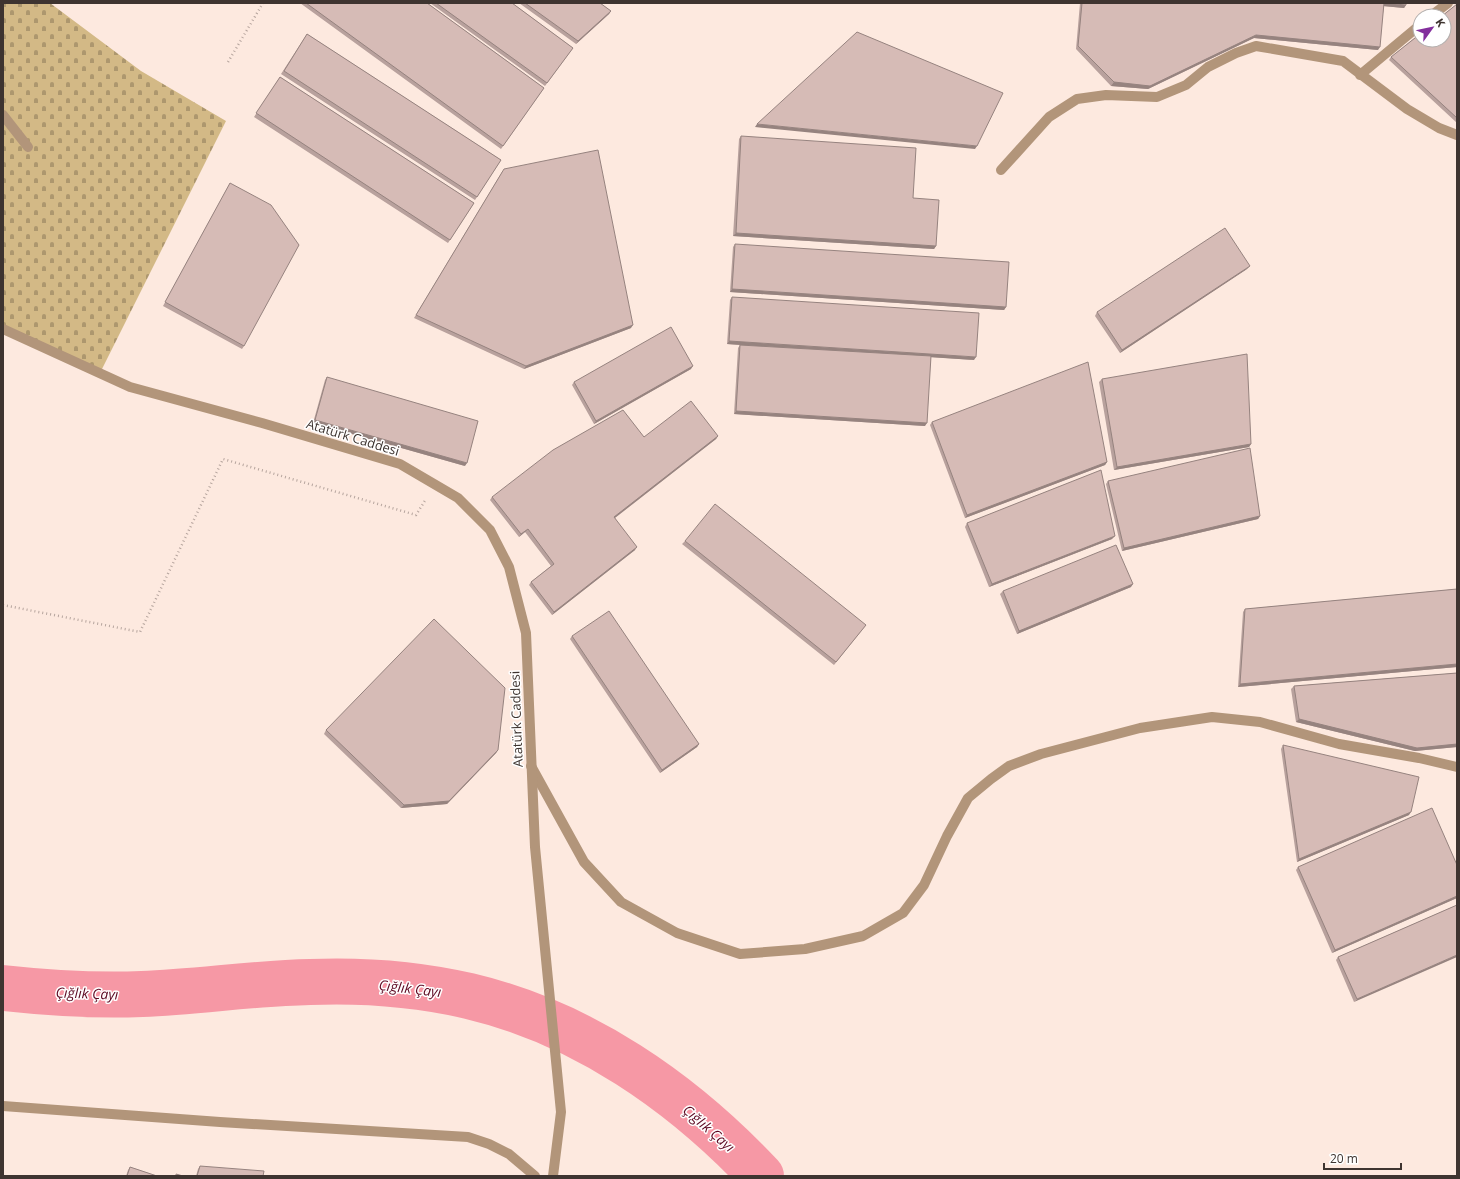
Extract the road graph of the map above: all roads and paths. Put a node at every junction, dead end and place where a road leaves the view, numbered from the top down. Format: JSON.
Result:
{"nodes":[{"id":1,"x":263,"y":3,"type":"edge"},
{"id":2,"x":1412,"y":32,"type":"edge"},
{"id":3,"x":228,"y":62,"type":"dead end"},
{"id":4,"x":1360,"y":75,"type":"junction"},
{"id":5,"x":3,"y":115,"type":"edge"},
{"id":6,"x":1457,"y":135,"type":"edge"},
{"id":7,"x":28,"y":147,"type":"dead end"},
{"id":8,"x":1001,"y":170,"type":"dead end"},
{"id":9,"x":3,"y":329,"type":"edge"},
{"id":10,"x":434,"y":484,"type":"junction"},
{"id":11,"x":3,"y":605,"type":"edge"},
{"id":12,"x":531,"y":766,"type":"junction"},
{"id":13,"x":1457,"y":767,"type":"edge"},
{"id":14,"x":3,"y":1106,"type":"edge"},
{"id":15,"x":534,"y":1176,"type":"edge"},
{"id":16,"x":553,"y":1176,"type":"edge"}],
"edges":[{"from":1,"to":3,"type":"path"},
{"from":2,"to":4,"type":"street"},
{"from":4,"to":6,"type":"street"},
{"from":4,"to":8,"type":"street"},
{"from":5,"to":7,"type":"street"},
{"from":9,"to":10,"type":"street","name":"Atatürk Caddesi"},
{"from":10,"to":11,"type":"path"},
{"from":10,"to":12,"type":"street","name":"Atatürk Caddesi"},
{"from":12,"to":13,"type":"street"},
{"from":12,"to":16,"type":"street","name":"Atatürk Caddesi"},
{"from":14,"to":15,"type":"street"}]}
